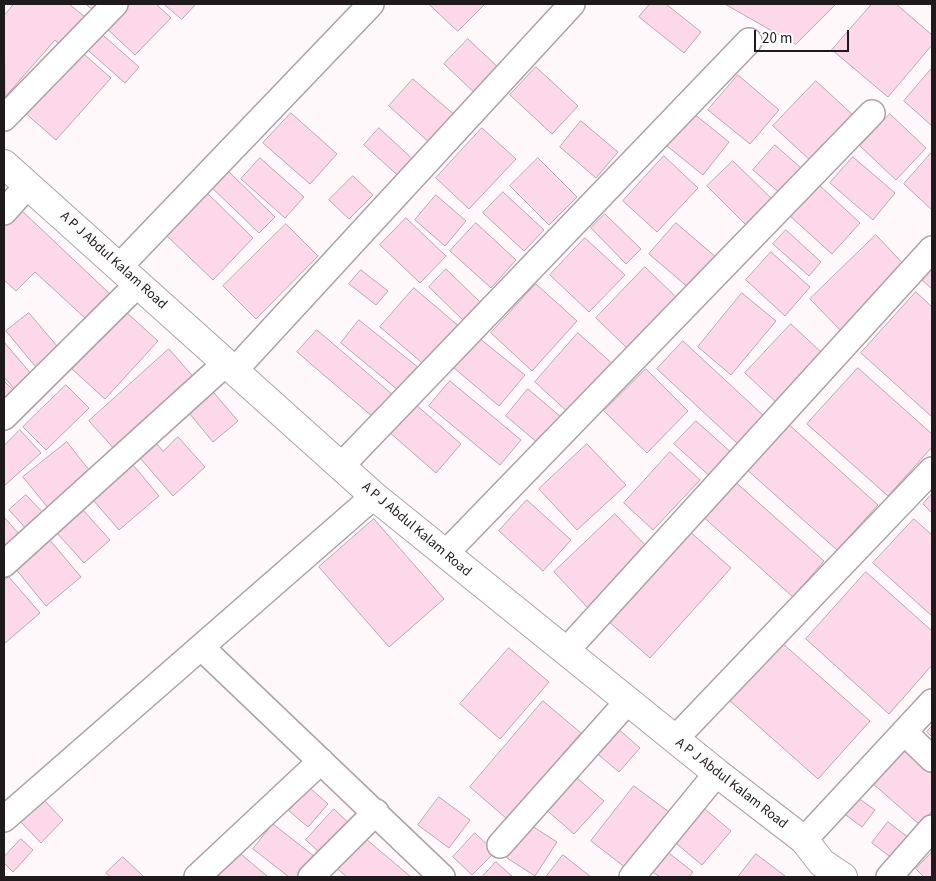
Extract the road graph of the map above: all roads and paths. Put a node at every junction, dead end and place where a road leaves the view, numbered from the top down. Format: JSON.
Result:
{"nodes":[{"id":1,"x":115,"y":4,"type":"edge"},
{"id":2,"x":371,"y":4,"type":"edge"},
{"id":3,"x":572,"y":4,"type":"edge"},
{"id":4,"x":749,"y":41,"type":"dead end"},
{"id":5,"x":872,"y":113,"type":"dead end"},
{"id":6,"x":4,"y":118,"type":"edge"},
{"id":7,"x":4,"y":164,"type":"edge"},
{"id":8,"x":28,"y":185,"type":"junction"},
{"id":9,"x":4,"y":212,"type":"edge"},
{"id":10,"x":932,"y":249,"type":"edge"},
{"id":11,"x":128,"y":275,"type":"junction"},
{"id":12,"x":230,"y":367,"type":"junction"},
{"id":13,"x":4,"y":416,"type":"edge"},
{"id":14,"x":341,"y":466,"type":"junction"},
{"id":15,"x":932,"y":470,"type":"edge"},
{"id":16,"x":374,"y":496,"type":"junction"},
{"id":17,"x":445,"y":554,"type":"junction"},
{"id":18,"x":4,"y":564,"type":"edge"},
{"id":19,"x":201,"y":647,"type":"junction"},
{"id":20,"x":566,"y":651,"type":"junction"},
{"id":21,"x":628,"y":701,"type":"junction"},
{"id":22,"x":932,"y":702,"type":"edge"},
{"id":23,"x":904,"y":732,"type":"junction"},
{"id":24,"x":675,"y":739,"type":"junction"},
{"id":25,"x":932,"y":759,"type":"edge"},
{"id":26,"x":321,"y":761,"type":"junction"},
{"id":27,"x":717,"y":773,"type":"junction"},
{"id":28,"x":376,"y":812,"type":"junction"},
{"id":29,"x":4,"y":819,"type":"edge"},
{"id":30,"x":932,"y":828,"type":"edge"},
{"id":31,"x":804,"y":840,"type":"junction"},
{"id":32,"x":500,"y":845,"type":"dead end"},
{"id":33,"x":825,"y":872,"type":"edge"},
{"id":34,"x":198,"y":877,"type":"edge"},
{"id":35,"x":311,"y":877,"type":"edge"},
{"id":36,"x":440,"y":877,"type":"edge"},
{"id":37,"x":632,"y":877,"type":"edge"},
{"id":38,"x":889,"y":877,"type":"edge"}],
"edges":[{"from":1,"to":6,"type":"street"},
{"from":2,"to":11,"type":"street"},
{"from":3,"to":12,"type":"street"},
{"from":4,"to":14,"type":"street"},
{"from":5,"to":17,"type":"street"},
{"from":7,"to":8,"type":"street","name":"A P J Abdul Kalam Road"},
{"from":8,"to":9,"type":"street"},
{"from":8,"to":11,"type":"street","name":"A P J Abdul Kalam Road"},
{"from":10,"to":20,"type":"street"},
{"from":11,"to":12,"type":"street","name":"A P J Abdul Kalam Road"},
{"from":11,"to":13,"type":"street"},
{"from":12,"to":14,"type":"street","name":"A P J Abdul Kalam Road"},
{"from":12,"to":18,"type":"street"},
{"from":14,"to":16,"type":"street","name":"A P J Abdul Kalam Road"},
{"from":15,"to":24,"type":"street"},
{"from":16,"to":17,"type":"street","name":"A P J Abdul Kalam Road"},
{"from":16,"to":19,"type":"street"},
{"from":17,"to":20,"type":"street","name":"A P J Abdul Kalam Road"},
{"from":19,"to":26,"type":"street"},
{"from":19,"to":29,"type":"street"},
{"from":20,"to":21,"type":"street","name":"A P J Abdul Kalam Road"},
{"from":21,"to":24,"type":"street","name":"A P J Abdul Kalam Road"},
{"from":21,"to":32,"type":"street"},
{"from":22,"to":23,"type":"street"},
{"from":23,"to":25,"type":"street"},
{"from":23,"to":31,"type":"street"},
{"from":24,"to":27,"type":"street","name":"A P J Abdul Kalam Road"},
{"from":26,"to":28,"type":"street"},
{"from":26,"to":34,"type":"street"},
{"from":27,"to":31,"type":"street","name":"A P J Abdul Kalam Road"},
{"from":27,"to":37,"type":"street"},
{"from":28,"to":35,"type":"street"},
{"from":28,"to":36,"type":"street"},
{"from":30,"to":38,"type":"street"},
{"from":31,"to":33,"type":"street","name":"A P J Abdul Kalam Road"}]}
